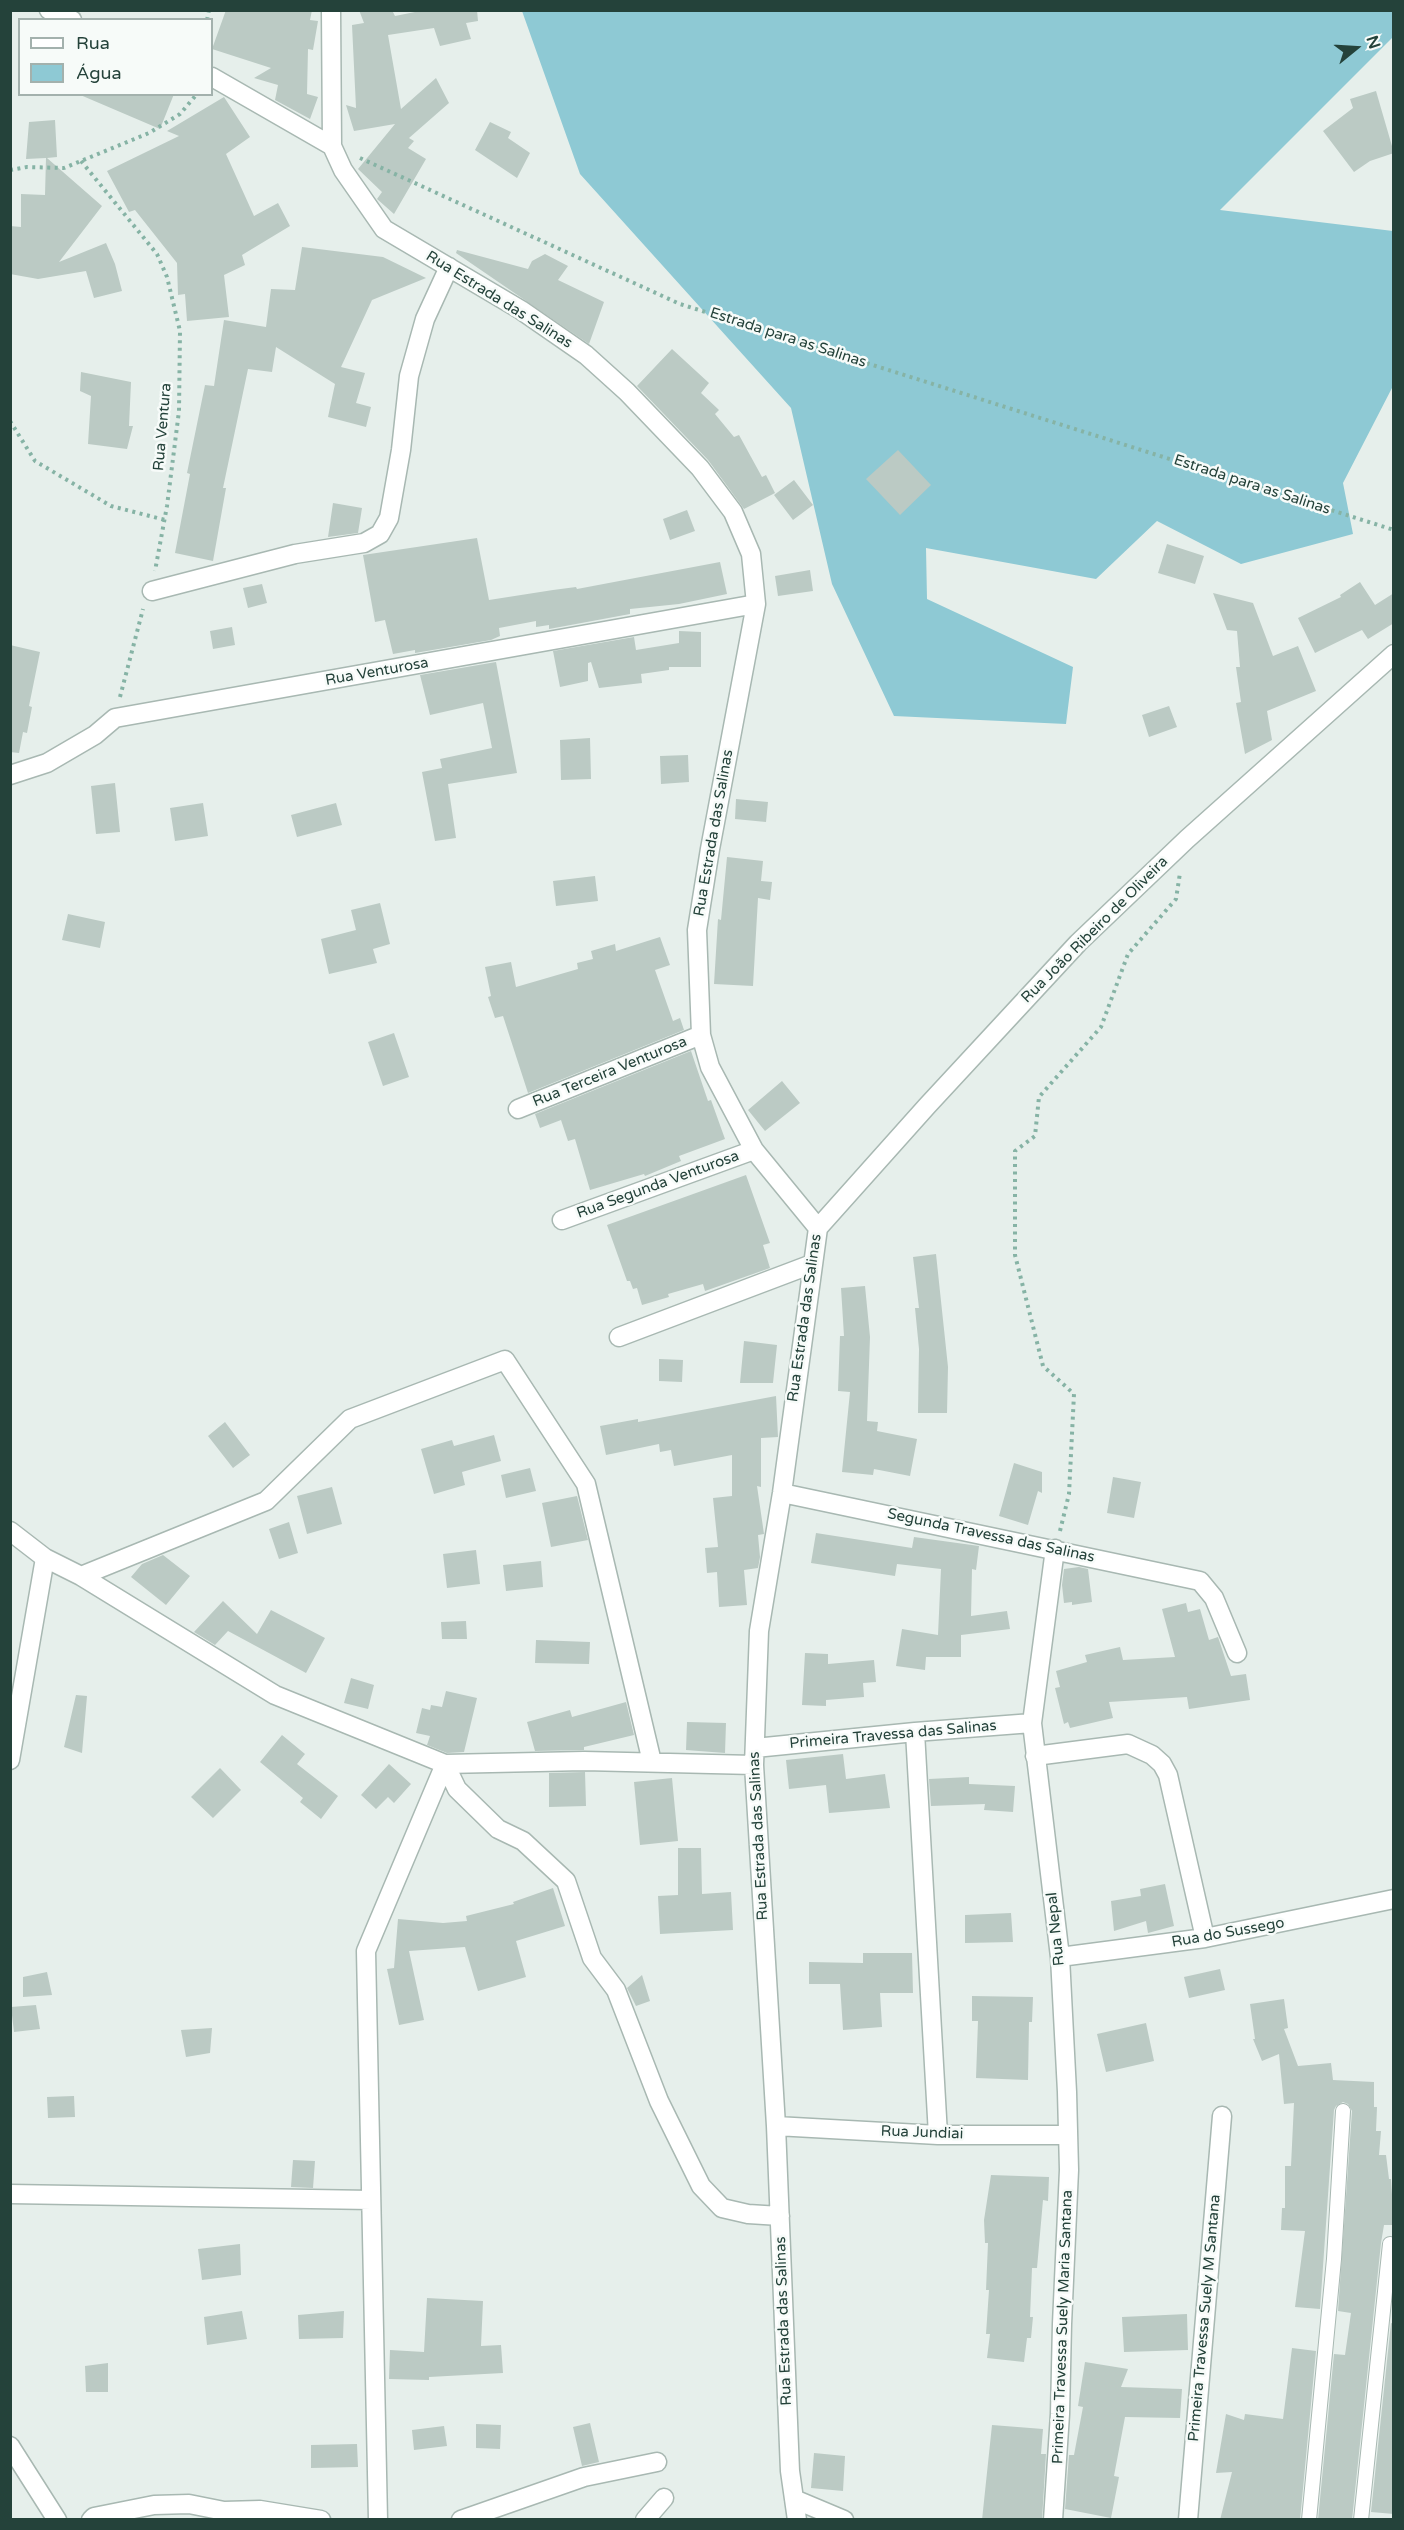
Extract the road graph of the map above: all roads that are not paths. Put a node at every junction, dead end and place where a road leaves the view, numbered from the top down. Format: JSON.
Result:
{"nodes":[{"id":1,"x":49,"y":10,"type":"edge"},
{"id":2,"x":331,"y":10,"type":"edge"},
{"id":3,"x":67,"y":18,"type":"edge"},
{"id":4,"x":213,"y":78,"type":"edge"},
{"id":5,"x":332,"y":146,"type":"junction"},
{"id":6,"x":449,"y":267,"type":"junction"},
{"id":7,"x":152,"y":591,"type":"road end"},
{"id":8,"x":756,"y":604,"type":"junction"},
{"id":9,"x":1394,"y":654,"type":"edge"},
{"id":10,"x":11,"y":778,"type":"edge"},
{"id":11,"x":701,"y":1035,"type":"junction"},
{"id":12,"x":518,"y":1109,"type":"dead end"},
{"id":13,"x":754,"y":1150,"type":"junction"},
{"id":14,"x":562,"y":1220,"type":"dead end"},
{"id":15,"x":818,"y":1228,"type":"junction"},
{"id":16,"x":812,"y":1264,"type":"junction"},
{"id":17,"x":619,"y":1337,"type":"dead end"},
{"id":18,"x":782,"y":1493,"type":"junction"},
{"id":19,"x":10,"y":1531,"type":"edge"},
{"id":20,"x":1055,"y":1549,"type":"junction"},
{"id":21,"x":45,"y":1558,"type":"junction"},
{"id":22,"x":81,"y":1576,"type":"junction"},
{"id":23,"x":1237,"y":1653,"type":"dead end"},
{"id":24,"x":1032,"y":1723,"type":"junction"},
{"id":25,"x":915,"y":1732,"type":"junction"},
{"id":26,"x":754,"y":1756,"type":"junction"},
{"id":27,"x":1035,"y":1756,"type":"junction"},
{"id":28,"x":10,"y":1760,"type":"edge"},
{"id":29,"x":652,"y":1762,"type":"junction"},
{"id":30,"x":445,"y":1764,"type":"junction"},
{"id":31,"x":1394,"y":1899,"type":"edge"},
{"id":32,"x":1205,"y":1938,"type":"junction"},
{"id":33,"x":1060,"y":1958,"type":"junction"},
{"id":34,"x":1343,"y":2111,"type":"dead end"},
{"id":35,"x":1222,"y":2116,"type":"dead end"},
{"id":36,"x":776,"y":2126,"type":"junction"},
{"id":37,"x":938,"y":2134,"type":"junction"},
{"id":38,"x":1068,"y":2135,"type":"junction"},
{"id":39,"x":10,"y":2194,"type":"edge"},
{"id":40,"x":371,"y":2200,"type":"junction"},
{"id":41,"x":780,"y":2216,"type":"junction"},
{"id":42,"x":1390,"y":2244,"type":"dead end"},
{"id":43,"x":10,"y":2446,"type":"edge"},
{"id":44,"x":657,"y":2462,"type":"dead end"},
{"id":45,"x":664,"y":2498,"type":"dead end"},
{"id":46,"x":795,"y":2499,"type":"junction"},
{"id":47,"x":225,"y":2515,"type":"edge"},
{"id":48,"x":57,"y":2520,"type":"edge"},
{"id":49,"x":91,"y":2520,"type":"edge"},
{"id":50,"x":321,"y":2520,"type":"edge"},
{"id":51,"x":378,"y":2520,"type":"edge"},
{"id":52,"x":461,"y":2520,"type":"edge"},
{"id":53,"x":645,"y":2520,"type":"edge"},
{"id":54,"x":797,"y":2520,"type":"edge"},
{"id":55,"x":844,"y":2520,"type":"edge"},
{"id":56,"x":1053,"y":2520,"type":"edge"},
{"id":57,"x":1188,"y":2520,"type":"edge"},
{"id":58,"x":1309,"y":2520,"type":"edge"},
{"id":59,"x":1361,"y":2520,"type":"edge"}],
"edges":[{"from":1,"to":3,"type":"street"},
{"from":2,"to":5,"type":"street","name":"Rua Estrada das Salinas"},
{"from":4,"to":5,"type":"street"},
{"from":5,"to":6,"type":"street","name":"Rua Estrada das Salinas"},
{"from":6,"to":7,"type":"street"},
{"from":6,"to":8,"type":"street","name":"Rua Estrada das Salinas"},
{"from":8,"to":10,"type":"street","name":"Rua Venturosa"},
{"from":8,"to":11,"type":"street","name":"Rua Estrada das Salinas"},
{"from":9,"to":15,"type":"street","name":"Rua João Ribeiro de Oliveira"},
{"from":11,"to":12,"type":"street","name":"Rua Terceira Venturosa"},
{"from":11,"to":13,"type":"street","name":"Rua Estrada das Salinas"},
{"from":13,"to":14,"type":"street","name":"Rua Segunda Venturosa"},
{"from":13,"to":15,"type":"street","name":"Rua Estrada das Salinas"},
{"from":15,"to":16,"type":"street","name":"Rua Estrada das Salinas"},
{"from":16,"to":17,"type":"street"},
{"from":16,"to":18,"type":"street","name":"Rua Estrada das Salinas"},
{"from":18,"to":20,"type":"street","name":"Segunda Travessa das Salinas"},
{"from":18,"to":26,"type":"street","name":"Rua Estrada das Salinas"},
{"from":19,"to":21,"type":"street"},
{"from":20,"to":23,"type":"street","name":"Segunda Travessa das Salinas"},
{"from":20,"to":24,"type":"street"},
{"from":21,"to":22,"type":"street"},
{"from":21,"to":28,"type":"street"},
{"from":22,"to":29,"type":"street"},
{"from":22,"to":30,"type":"street"},
{"from":24,"to":25,"type":"street","name":"Primeira Travessa das Salinas"},
{"from":24,"to":27,"type":"street","name":"Rua Nepal"},
{"from":25,"to":26,"type":"street","name":"Primeira Travessa das Salinas"},
{"from":25,"to":37,"type":"street"},
{"from":26,"to":29,"type":"street","name":"Primeira Travessa das Salinas"},
{"from":26,"to":36,"type":"street","name":"Rua Estrada das Salinas"},
{"from":27,"to":32,"type":"street"},
{"from":27,"to":33,"type":"street","name":"Rua Nepal"},
{"from":29,"to":30,"type":"street","name":"Primeira Travessa das Salinas"},
{"from":30,"to":40,"type":"street"},
{"from":30,"to":41,"type":"street"},
{"from":31,"to":32,"type":"street","name":"Rua do Sussego"},
{"from":32,"to":33,"type":"street","name":"Rua do Sussego"},
{"from":33,"to":38,"type":"street","name":"Rua Nepal"},
{"from":34,"to":58,"type":"lane"},
{"from":35,"to":57,"type":"street","name":"Primeira Travessa Suely M Santana"},
{"from":36,"to":37,"type":"street","name":"Rua Jundiai"},
{"from":36,"to":41,"type":"street","name":"Rua Estrada das Salinas"},
{"from":37,"to":38,"type":"street","name":"Rua Jundiai"},
{"from":38,"to":56,"type":"street","name":"Primeira Travessa Suely Maria Santana"},
{"from":39,"to":40,"type":"street"},
{"from":40,"to":51,"type":"street"},
{"from":41,"to":46,"type":"street","name":"Rua Estrada das Salinas"},
{"from":42,"to":59,"type":"lane"},
{"from":43,"to":48,"type":"street"},
{"from":44,"to":52,"type":"street"},
{"from":45,"to":53,"type":"street"},
{"from":46,"to":54,"type":"street","name":"Rua Estrada das Salinas"},
{"from":46,"to":55,"type":"street"},
{"from":47,"to":49,"type":"street"},
{"from":47,"to":50,"type":"street"}]}
